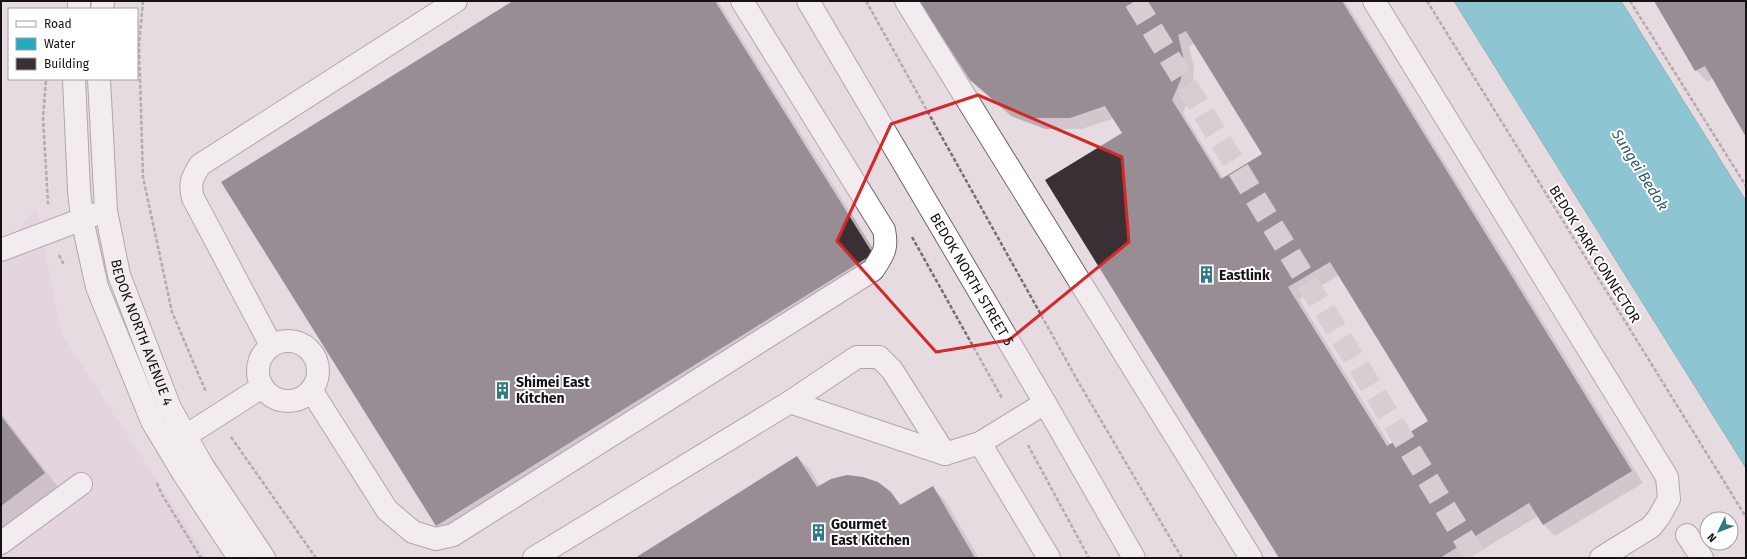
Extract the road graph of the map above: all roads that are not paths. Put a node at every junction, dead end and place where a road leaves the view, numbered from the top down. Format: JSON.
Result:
{"nodes":[{"id":1,"x":456,"y":1,"type":"edge"},
{"id":2,"x":742,"y":1,"type":"edge"},
{"id":3,"x":808,"y":1,"type":"edge"},
{"id":4,"x":906,"y":1,"type":"edge"},
{"id":5,"x":1374,"y":1,"type":"edge"},
{"id":6,"x":74,"y":80,"type":"edge"},
{"id":7,"x":99,"y":80,"type":"edge"},
{"id":8,"x":106,"y":211,"type":"junction"},
{"id":9,"x":82,"y":219,"type":"junction"},
{"id":10,"x":1,"y":250,"type":"edge"},
{"id":11,"x":271,"y":345,"type":"junction"},
{"id":12,"x":262,"y":387,"type":"junction"},
{"id":13,"x":311,"y":390,"type":"junction"},
{"id":14,"x":790,"y":402,"type":"junction"},
{"id":15,"x":1045,"y":402,"type":"junction"},
{"id":16,"x":176,"y":442,"type":"junction"},
{"id":17,"x":980,"y":443,"type":"junction"},
{"id":18,"x":945,"y":454,"type":"junction"},
{"id":19,"x":82,"y":484,"type":"dead end"},
{"id":20,"x":1687,"y":535,"type":"dead end"},
{"id":21,"x":1,"y":543,"type":"edge"},
{"id":22,"x":239,"y":558,"type":"edge"},
{"id":23,"x":264,"y":558,"type":"edge"},
{"id":24,"x":534,"y":558,"type":"edge"},
{"id":25,"x":1049,"y":558,"type":"edge"},
{"id":26,"x":1134,"y":558,"type":"edge"},
{"id":27,"x":1251,"y":558,"type":"edge"},
{"id":28,"x":1601,"y":558,"type":"edge"},
{"id":29,"x":1702,"y":558,"type":"edge"}],
"edges":[{"from":1,"to":11,"type":"street"},
{"from":2,"to":13,"type":"street"},
{"from":3,"to":15,"type":"street","name":"BEDOK NORTH STREET 5"},
{"from":4,"to":27,"type":"street"},
{"from":5,"to":28,"type":"street"},
{"from":6,"to":9,"type":"street","name":"BEDOK NORTH AVENUE 4"},
{"from":7,"to":8,"type":"street","name":"BEDOK NORTH AVENUE 4"},
{"from":8,"to":9,"type":"street"},
{"from":8,"to":16,"type":"street","name":"BEDOK NORTH AVENUE 4"},
{"from":9,"to":10,"type":"street"},
{"from":9,"to":16,"type":"street","name":"BEDOK NORTH AVENUE 4"},
{"from":11,"to":12,"type":"street"},
{"from":11,"to":13,"type":"street"},
{"from":12,"to":13,"type":"street"},
{"from":12,"to":16,"type":"street"},
{"from":14,"to":18,"type":"street"},
{"from":14,"to":18,"type":"street"},
{"from":14,"to":24,"type":"street"},
{"from":15,"to":17,"type":"street"},
{"from":15,"to":26,"type":"street","name":"BEDOK NORTH STREET 5"},
{"from":16,"to":22,"type":"street","name":"BEDOK NORTH AVENUE 4"},
{"from":16,"to":23,"type":"street","name":"BEDOK NORTH AVENUE 4"},
{"from":17,"to":18,"type":"street"},
{"from":17,"to":25,"type":"street"},
{"from":19,"to":21,"type":"street"},
{"from":20,"to":29,"type":"street"}]}
